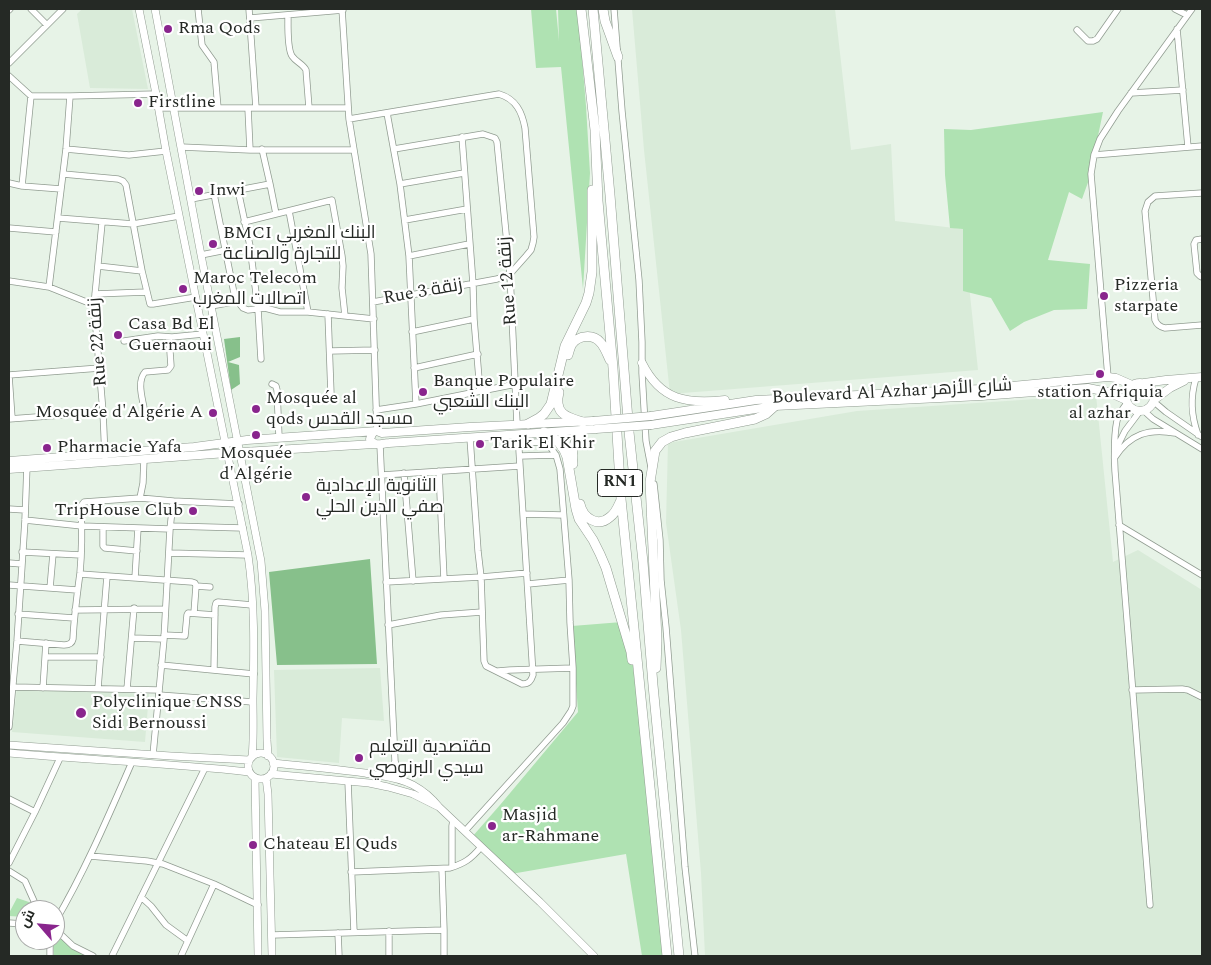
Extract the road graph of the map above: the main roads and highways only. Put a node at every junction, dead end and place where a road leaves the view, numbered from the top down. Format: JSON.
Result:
{"nodes":[{"id":1,"x":582,"y":9,"type":"edge"},
{"id":2,"x":593,"y":9,"type":"edge"},
{"id":3,"x":603,"y":9,"type":"edge"},
{"id":4,"x":618,"y":57,"type":"road end"},
{"id":5,"x":595,"y":130,"type":"junction"},
{"id":6,"x":642,"y":364,"type":"road end"},
{"id":7,"x":613,"y":368,"type":"junction"},
{"id":8,"x":1195,"y":378,"type":"edge"},
{"id":9,"x":1144,"y":383,"type":"junction"},
{"id":10,"x":1132,"y":385,"type":"junction"},
{"id":11,"x":794,"y":398,"type":"junction"},
{"id":12,"x":1153,"y":400,"type":"junction"},
{"id":13,"x":1126,"y":402,"type":"junction"},
{"id":14,"x":775,"y":406,"type":"junction"},
{"id":15,"x":651,"y":420,"type":"junction"},
{"id":16,"x":528,"y":424,"type":"junction"},
{"id":17,"x":583,"y":426,"type":"junction"},
{"id":18,"x":544,"y":428,"type":"junction"},
{"id":19,"x":378,"y":432,"type":"junction"},
{"id":20,"x":378,"y":444,"type":"junction"},
{"id":21,"x":9,"y":461,"type":"edge"},
{"id":22,"x":9,"y":469,"type":"edge"},
{"id":23,"x":621,"y":500,"type":"junction"},
{"id":24,"x":653,"y":685,"type":"junction"},
{"id":25,"x":647,"y":765,"type":"junction"},
{"id":26,"x":666,"y":956,"type":"edge"},
{"id":27,"x":679,"y":956,"type":"edge"}],
"edges":[{"from":1,"to":5,"type":"highway","number":"RN1"},
{"from":2,"to":24,"type":"highway","number":"RN1"},
{"from":3,"to":4,"type":"highway"},
{"from":5,"to":7,"type":"highway","number":"RN1"},
{"from":5,"to":16,"type":"highway"},
{"from":6,"to":11,"type":"main road"},
{"from":7,"to":17,"type":"highway"},
{"from":7,"to":23,"type":"highway","number":"RN1"},
{"from":8,"to":9,"type":"main road"},
{"from":8,"to":12,"type":"main road"},
{"from":9,"to":10,"type":"main road"},
{"from":9,"to":12,"type":"main road"},
{"from":10,"to":11,"type":"main road","name":"Boulevard Al Azhar شارع الأزهر"},
{"from":10,"to":13,"type":"main road"},
{"from":11,"to":15,"type":"main road","name":"Boulevard Al Azhar شارع الأزهر"},
{"from":12,"to":13,"type":"main road"},
{"from":13,"to":14,"type":"main road","name":"Boulevard Al Azhar شارع الأزهر"},
{"from":14,"to":15,"type":"main road","name":"Boulevard Al Azhar شارع الأزهر"},
{"from":14,"to":24,"type":"highway"},
{"from":15,"to":17,"type":"main road","bridge":true},
{"from":15,"to":17,"type":"main road","bridge":true},
{"from":16,"to":18,"type":"main road"},
{"from":16,"to":19,"type":"main road"},
{"from":17,"to":18,"type":"main road"},
{"from":17,"to":23,"type":"highway"},
{"from":18,"to":20,"type":"main road"},
{"from":18,"to":25,"type":"highway"},
{"from":19,"to":20,"type":"main road"},
{"from":19,"to":20,"type":"main road"},
{"from":19,"to":21,"type":"main road"},
{"from":20,"to":22,"type":"main road"},
{"from":23,"to":25,"type":"highway","number":"RN1"},
{"from":24,"to":27,"type":"highway","number":"RN1"},
{"from":25,"to":26,"type":"highway","number":"RN1"}]}
